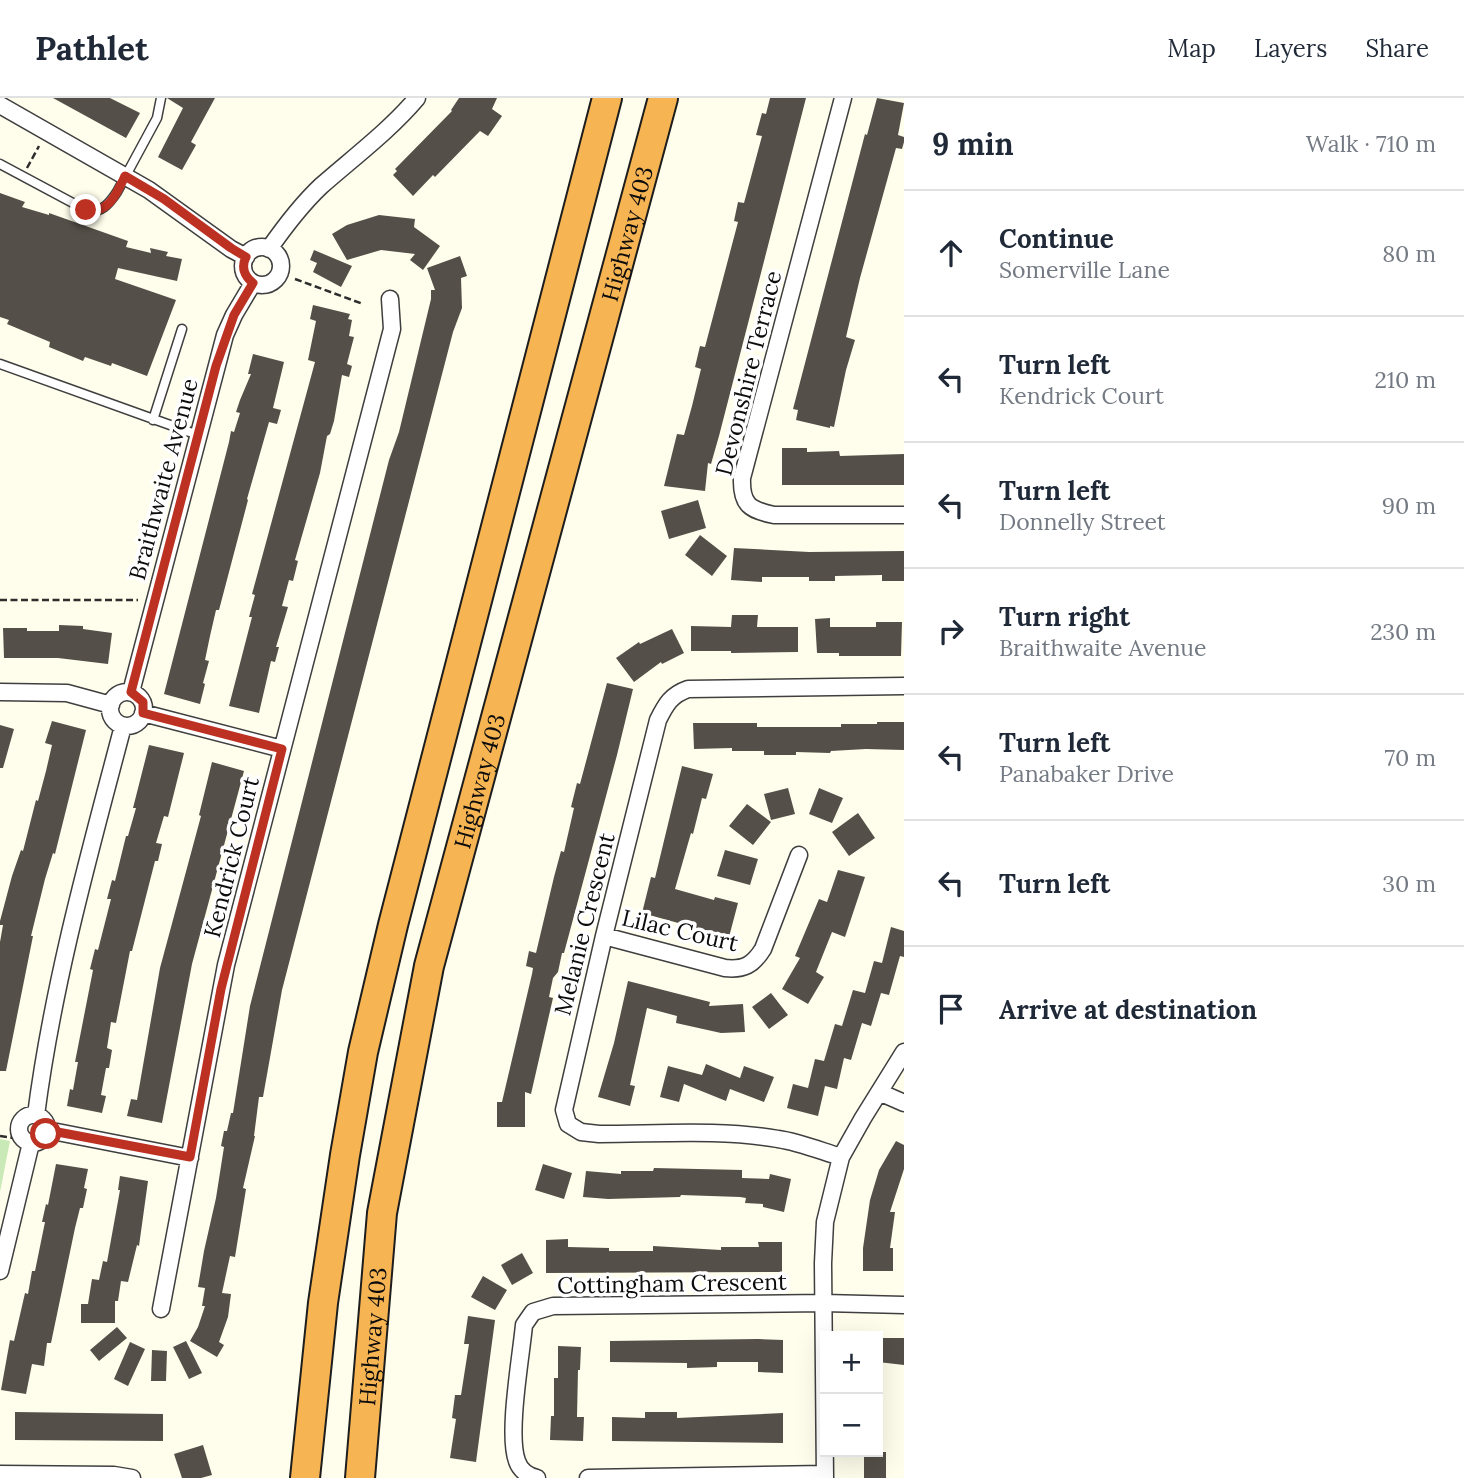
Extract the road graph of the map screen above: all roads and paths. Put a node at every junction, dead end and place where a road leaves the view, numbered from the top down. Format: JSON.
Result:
{"nodes":[{"id":1,"x":417,"y":98,"type":"edge"},
{"id":2,"x":607,"y":98,"type":"edge"},
{"id":3,"x":663,"y":98,"type":"edge"},
{"id":4,"x":843,"y":98,"type":"edge"},
{"id":5,"x":158,"y":99,"type":"edge"},
{"id":6,"x":0,"y":106,"type":"edge"},
{"id":7,"x":39,"y":146,"type":"dead end"},
{"id":8,"x":0,"y":164,"type":"edge"},
{"id":9,"x":26,"y":169,"type":"dead end"},
{"id":10,"x":125,"y":176,"type":"junction"},
{"id":11,"x":269,"y":248,"type":"junction"},
{"id":12,"x":246,"y":257,"type":"junction"},
{"id":13,"x":295,"y":279,"type":"dead end"},
{"id":14,"x":253,"y":283,"type":"junction"},
{"id":15,"x":390,"y":299,"type":"dead end"},
{"id":16,"x":363,"y":304,"type":"dead end"},
{"id":17,"x":182,"y":329,"type":"dead end"},
{"id":18,"x":0,"y":364,"type":"edge"},
{"id":19,"x":153,"y":420,"type":"junction"},
{"id":20,"x":199,"y":435,"type":"junction"},
{"id":21,"x":904,"y":515,"type":"edge"},
{"id":22,"x":0,"y":600,"type":"edge"},
{"id":23,"x":138,"y":600,"type":"dead end"},
{"id":24,"x":904,"y":686,"type":"edge"},
{"id":25,"x":0,"y":692,"type":"edge"},
{"id":26,"x":131,"y":692,"type":"junction"},
{"id":27,"x":111,"y":705,"type":"junction"},
{"id":28,"x":143,"y":713,"type":"junction"},
{"id":29,"x":123,"y":726,"type":"junction"},
{"id":30,"x":282,"y":749,"type":"junction"},
{"id":31,"x":799,"y":855,"type":"dead end"},
{"id":32,"x":604,"y":936,"type":"junction"},
{"id":33,"x":904,"y":1052,"type":"edge"},
{"id":34,"x":879,"y":1092,"type":"junction"},
{"id":35,"x":904,"y":1103,"type":"edge"},
{"id":36,"x":36,"y":1115,"type":"junction"},
{"id":37,"x":47,"y":1130,"type":"junction"},
{"id":38,"x":0,"y":1136,"type":"edge"},
{"id":39,"x":13,"y":1138,"type":"dead end"},
{"id":40,"x":31,"y":1143,"type":"junction"},
{"id":41,"x":190,"y":1157,"type":"junction"},
{"id":42,"x":841,"y":1157,"type":"junction"},
{"id":43,"x":0,"y":1271,"type":"edge"},
{"id":44,"x":824,"y":1303,"type":"junction"},
{"id":45,"x":904,"y":1305,"type":"edge"},
{"id":46,"x":161,"y":1309,"type":"dead end"},
{"id":47,"x":0,"y":1474,"type":"edge"},
{"id":48,"x":825,"y":1476,"type":"edge"},
{"id":49,"x":132,"y":1478,"type":"edge"},
{"id":50,"x":306,"y":1478,"type":"edge"},
{"id":51,"x":360,"y":1478,"type":"edge"},
{"id":52,"x":537,"y":1478,"type":"edge"},
{"id":53,"x":588,"y":1478,"type":"edge"}],
"edges":[{"from":1,"to":11,"type":"street"},
{"from":2,"to":50,"type":"highway","name":"Highway 403"},
{"from":3,"to":51,"type":"highway","name":"Highway 403"},
{"from":4,"to":21,"type":"street","name":"Devonshire Terrace"},
{"from":5,"to":10,"type":"lane"},
{"from":6,"to":10,"type":"street"},
{"from":7,"to":9,"type":"path"},
{"from":8,"to":10,"type":"lane"},
{"from":10,"to":12,"type":"street"},
{"from":11,"to":12,"type":"street"},
{"from":11,"to":14,"type":"street"},
{"from":12,"to":14,"type":"street"},
{"from":13,"to":16,"type":"path"},
{"from":14,"to":20,"type":"street","name":"Braithwaite Avenue"},
{"from":15,"to":30,"type":"street","name":"Kendrick Court"},
{"from":17,"to":19,"type":"lane"},
{"from":18,"to":19,"type":"lane"},
{"from":19,"to":20,"type":"lane"},
{"from":20,"to":26,"type":"street","name":"Braithwaite Avenue"},
{"from":22,"to":23,"type":"path"},
{"from":24,"to":32,"type":"street","name":"Melanie Crescent"},
{"from":25,"to":27,"type":"street"},
{"from":26,"to":27,"type":"street"},
{"from":26,"to":28,"type":"street"},
{"from":27,"to":29,"type":"street"},
{"from":28,"to":29,"type":"street"},
{"from":28,"to":30,"type":"street"},
{"from":29,"to":36,"type":"street"},
{"from":30,"to":41,"type":"street","name":"Kendrick Court"},
{"from":31,"to":32,"type":"street","name":"Lilac Court"},
{"from":32,"to":42,"type":"street","name":"Melanie Crescent"},
{"from":33,"to":34,"type":"street"},
{"from":34,"to":35,"type":"street"},
{"from":34,"to":42,"type":"street"},
{"from":36,"to":37,"type":"street"},
{"from":36,"to":40,"type":"street"},
{"from":37,"to":40,"type":"street"},
{"from":37,"to":41,"type":"street"},
{"from":38,"to":39,"type":"path"},
{"from":40,"to":43,"type":"street"},
{"from":41,"to":46,"type":"street","name":"Kendrick Court"},
{"from":42,"to":44,"type":"street"},
{"from":44,"to":45,"type":"street"},
{"from":44,"to":48,"type":"street"},
{"from":44,"to":52,"type":"street","name":"Cottingham Crescent"},
{"from":47,"to":49,"type":"street"},
{"from":48,"to":53,"type":"street"}]}
